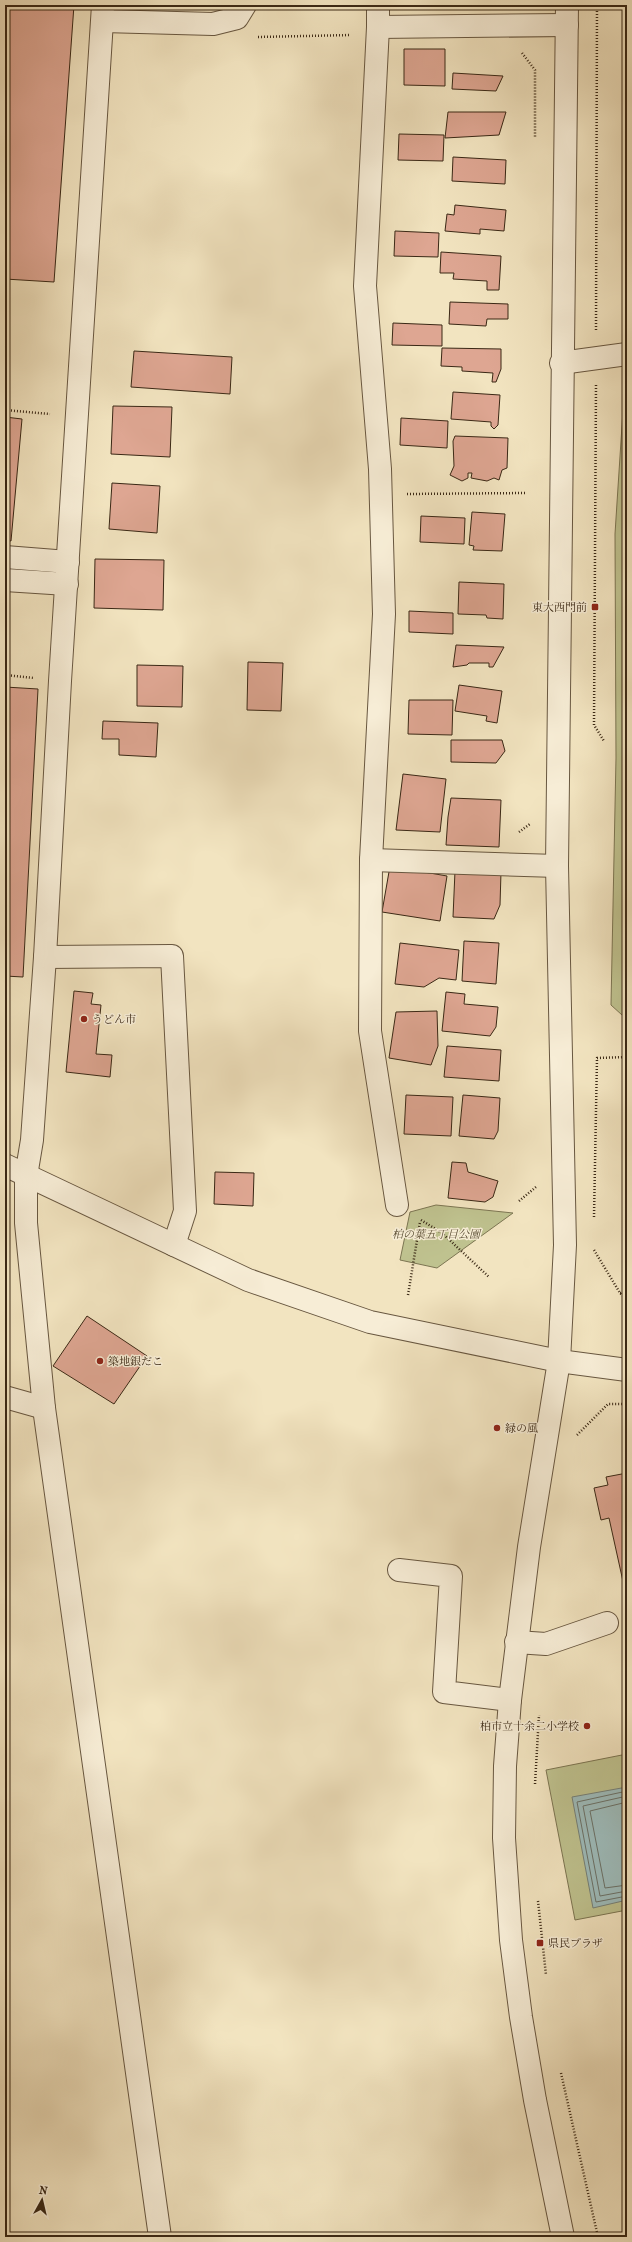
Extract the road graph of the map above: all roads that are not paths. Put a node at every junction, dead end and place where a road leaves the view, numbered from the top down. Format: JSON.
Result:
{"nodes":[{"id":1,"x":378,"y":5,"type":"edge"},
{"id":2,"x":241,"y":12,"type":"edge"},
{"id":3,"x":103,"y":13,"type":"edge"},
{"id":4,"x":567,"y":15,"type":"edge"},
{"id":5,"x":378,"y":27,"type":"junction"},
{"id":6,"x":627,"y":354,"type":"edge"},
{"id":7,"x":561,"y":362,"type":"junction"},
{"id":8,"x":5,"y":557,"type":"edge"},
{"id":9,"x":68,"y":562,"type":"junction"},
{"id":10,"x":5,"y":580,"type":"edge"},
{"id":11,"x":66,"y":584,"type":"junction"},
{"id":12,"x":371,"y":860,"type":"junction"},
{"id":13,"x":557,"y":866,"type":"junction"},
{"id":14,"x":45,"y":957,"type":"junction"},
{"id":15,"x":5,"y":1165,"type":"edge"},
{"id":16,"x":26,"y":1176,"type":"junction"},
{"id":17,"x":397,"y":1206,"type":"road end"},
{"id":18,"x":174,"y":1245,"type":"junction"},
{"id":19,"x":559,"y":1361,"type":"junction"},
{"id":20,"x":627,"y":1370,"type":"edge"},
{"id":21,"x":5,"y":1397,"type":"edge"},
{"id":22,"x":44,"y":1408,"type":"junction"},
{"id":23,"x":399,"y":1570,"type":"dead end"},
{"id":24,"x":607,"y":1623,"type":"dead end"},
{"id":25,"x":516,"y":1642,"type":"junction"},
{"id":26,"x":510,"y":1700,"type":"junction"},
{"id":27,"x":160,"y":2237,"type":"edge"},
{"id":28,"x":563,"y":2237,"type":"edge"}],
"edges":[{"from":1,"to":5,"type":"street"},
{"from":2,"to":3,"type":"street"},
{"from":3,"to":9,"type":"street"},
{"from":4,"to":5,"type":"street"},
{"from":4,"to":7,"type":"street"},
{"from":5,"to":12,"type":"street"},
{"from":6,"to":7,"type":"street"},
{"from":7,"to":13,"type":"street"},
{"from":8,"to":9,"type":"street"},
{"from":9,"to":11,"type":"street"},
{"from":10,"to":11,"type":"street"},
{"from":11,"to":14,"type":"street"},
{"from":12,"to":13,"type":"street"},
{"from":12,"to":17,"type":"street"},
{"from":13,"to":19,"type":"street"},
{"from":14,"to":16,"type":"street"},
{"from":14,"to":18,"type":"street"},
{"from":15,"to":16,"type":"street"},
{"from":16,"to":18,"type":"street"},
{"from":16,"to":22,"type":"street"},
{"from":18,"to":19,"type":"street"},
{"from":19,"to":20,"type":"street"},
{"from":19,"to":25,"type":"street"},
{"from":21,"to":22,"type":"street"},
{"from":22,"to":27,"type":"street"},
{"from":23,"to":26,"type":"street"},
{"from":24,"to":25,"type":"street"},
{"from":25,"to":26,"type":"street"},
{"from":26,"to":28,"type":"street"}]}
